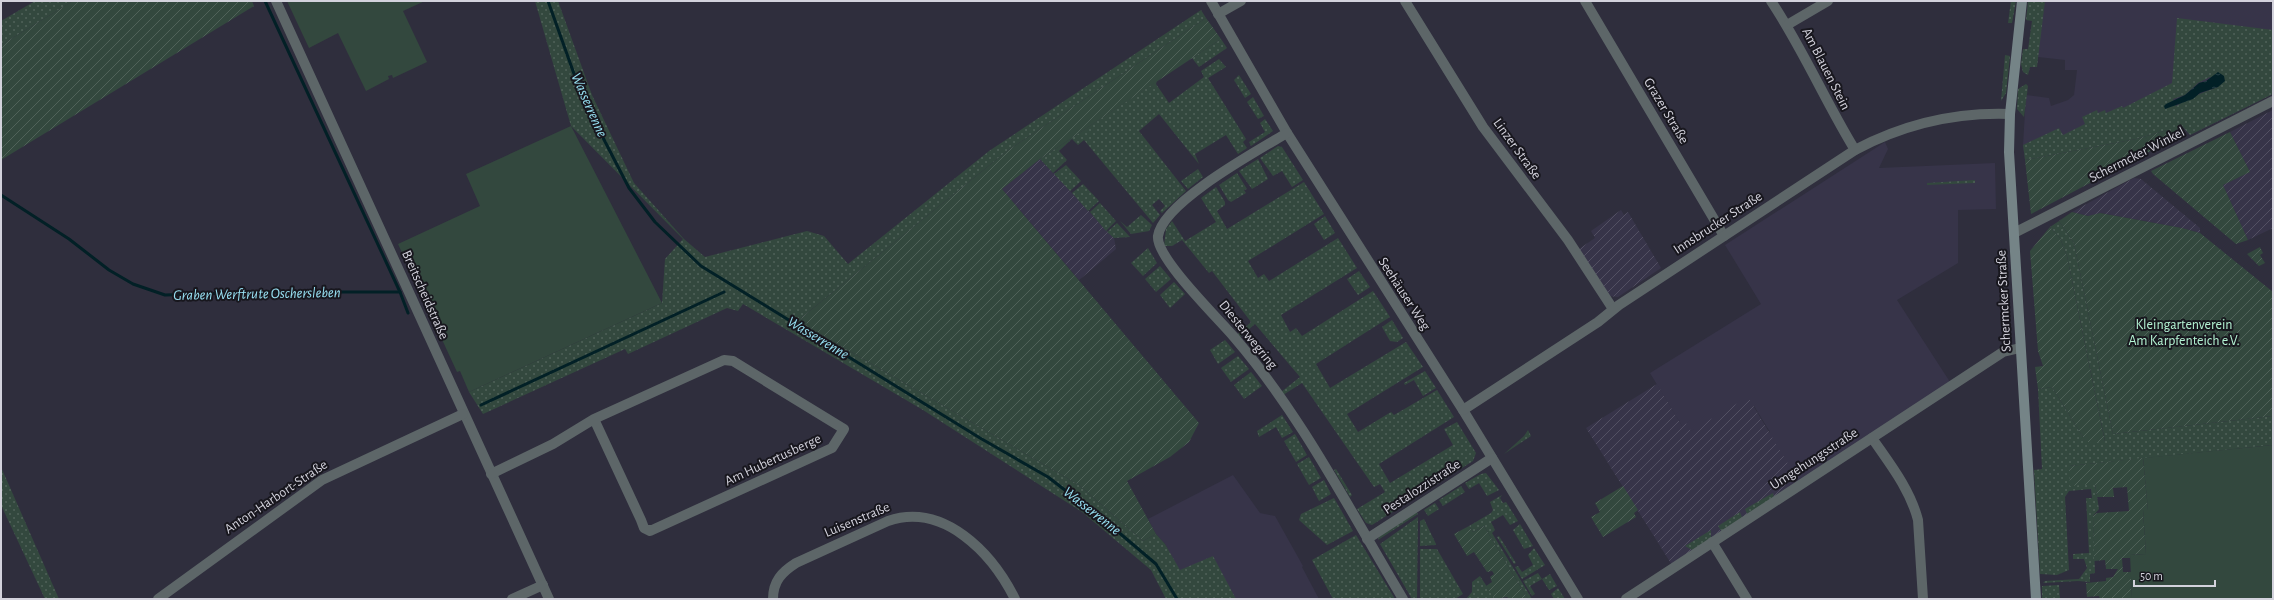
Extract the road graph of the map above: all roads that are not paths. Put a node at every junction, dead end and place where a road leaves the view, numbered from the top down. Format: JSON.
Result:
{"nodes":[{"id":1,"x":276,"y":1,"type":"edge"},
{"id":2,"x":1211,"y":1,"type":"edge"},
{"id":3,"x":1241,"y":1,"type":"edge"},
{"id":4,"x":1405,"y":1,"type":"edge"},
{"id":5,"x":1584,"y":1,"type":"edge"},
{"id":6,"x":1771,"y":1,"type":"edge"},
{"id":7,"x":1828,"y":1,"type":"edge"},
{"id":8,"x":2022,"y":1,"type":"edge"},
{"id":9,"x":1218,"y":14,"type":"junction"},
{"id":10,"x":1787,"y":25,"type":"junction"},
{"id":11,"x":2273,"y":101,"type":"edge"},
{"id":12,"x":2010,"y":114,"type":"junction"},
{"id":13,"x":1287,"y":133,"type":"junction"},
{"id":14,"x":1855,"y":150,"type":"junction"},
{"id":15,"x":2014,"y":233,"type":"junction"},
{"id":16,"x":1724,"y":236,"type":"junction"},
{"id":17,"x":1613,"y":309,"type":"junction"},
{"id":18,"x":2020,"y":348,"type":"junction"},
{"id":19,"x":1464,"y":410,"type":"junction"},
{"id":20,"x":463,"y":414,"type":"junction"},
{"id":21,"x":594,"y":419,"type":"junction"},
{"id":22,"x":1872,"y":438,"type":"junction"},
{"id":23,"x":1492,"y":458,"type":"junction"},
{"id":24,"x":491,"y":474,"type":"junction"},
{"id":25,"x":1368,"y":539,"type":"junction"},
{"id":26,"x":1712,"y":542,"type":"junction"},
{"id":27,"x":543,"y":585,"type":"junction"},
{"id":28,"x":158,"y":599,"type":"edge"},
{"id":29,"x":512,"y":599,"type":"edge"},
{"id":30,"x":549,"y":599,"type":"edge"},
{"id":31,"x":773,"y":599,"type":"edge"},
{"id":32,"x":1015,"y":599,"type":"edge"},
{"id":33,"x":1403,"y":599,"type":"edge"},
{"id":34,"x":1578,"y":599,"type":"edge"},
{"id":35,"x":1626,"y":599,"type":"edge"},
{"id":36,"x":1747,"y":599,"type":"edge"},
{"id":37,"x":1922,"y":599,"type":"edge"},
{"id":38,"x":2036,"y":599,"type":"edge"}],
"edges":[{"from":1,"to":20,"type":"street","name":"Breitscheidstraße"},
{"from":2,"to":9,"type":"street","name":"Seehäuser Weg"},
{"from":3,"to":9,"type":"street"},
{"from":4,"to":17,"type":"street","name":"Linzer Straße"},
{"from":5,"to":16,"type":"street","name":"Grazer Straße"},
{"from":6,"to":10,"type":"street","name":"Am Blauen Stein"},
{"from":7,"to":10,"type":"street"},
{"from":8,"to":12,"type":"main road","name":"Schermcker Straße"},
{"from":9,"to":13,"type":"street","name":"Seehäuser Weg"},
{"from":10,"to":14,"type":"street","name":"Am Blauen Stein"},
{"from":11,"to":15,"type":"street","name":"Schermcker Winkel"},
{"from":12,"to":14,"type":"street","name":"Innsbrucker Straße"},
{"from":12,"to":15,"type":"main road","name":"Schermcker Straße"},
{"from":13,"to":19,"type":"street","name":"Seehäuser Weg"},
{"from":13,"to":25,"type":"street","name":"Diesterwegring"},
{"from":14,"to":16,"type":"street","name":"Innsbrucker Straße"},
{"from":15,"to":18,"type":"main road","name":"Schermcker Straße"},
{"from":16,"to":17,"type":"street","name":"Innsbrucker Straße"},
{"from":17,"to":19,"type":"street","name":"Innsbrucker Straße"},
{"from":18,"to":22,"type":"street","name":"Umgehungsstraße"},
{"from":18,"to":38,"type":"main road","name":"Schermcker Straße"},
{"from":19,"to":23,"type":"street","name":"Seehäuser Weg"},
{"from":20,"to":24,"type":"street","name":"Breitscheidstraße"},
{"from":20,"to":28,"type":"street","name":"Anton-Harbort-Straße"},
{"from":21,"to":21,"type":"street","name":"Am Hubertusberge"},
{"from":21,"to":24,"type":"street","name":"Am Hubertusberge"},
{"from":22,"to":26,"type":"street","name":"Umgehungsstraße"},
{"from":22,"to":37,"type":"street"},
{"from":23,"to":25,"type":"street","name":"Pestalozzistraße"},
{"from":23,"to":34,"type":"street","name":"Seehäuser Weg"},
{"from":24,"to":27,"type":"street","name":"Breitscheidstraße"},
{"from":25,"to":33,"type":"street","name":"Diesterwegring"},
{"from":26,"to":35,"type":"street","name":"Umgehungsstraße"},
{"from":26,"to":36,"type":"street"},
{"from":27,"to":29,"type":"street"},
{"from":27,"to":30,"type":"street","name":"Breitscheidstraße"},
{"from":31,"to":32,"type":"street","name":"Luisenstraße"}]}
